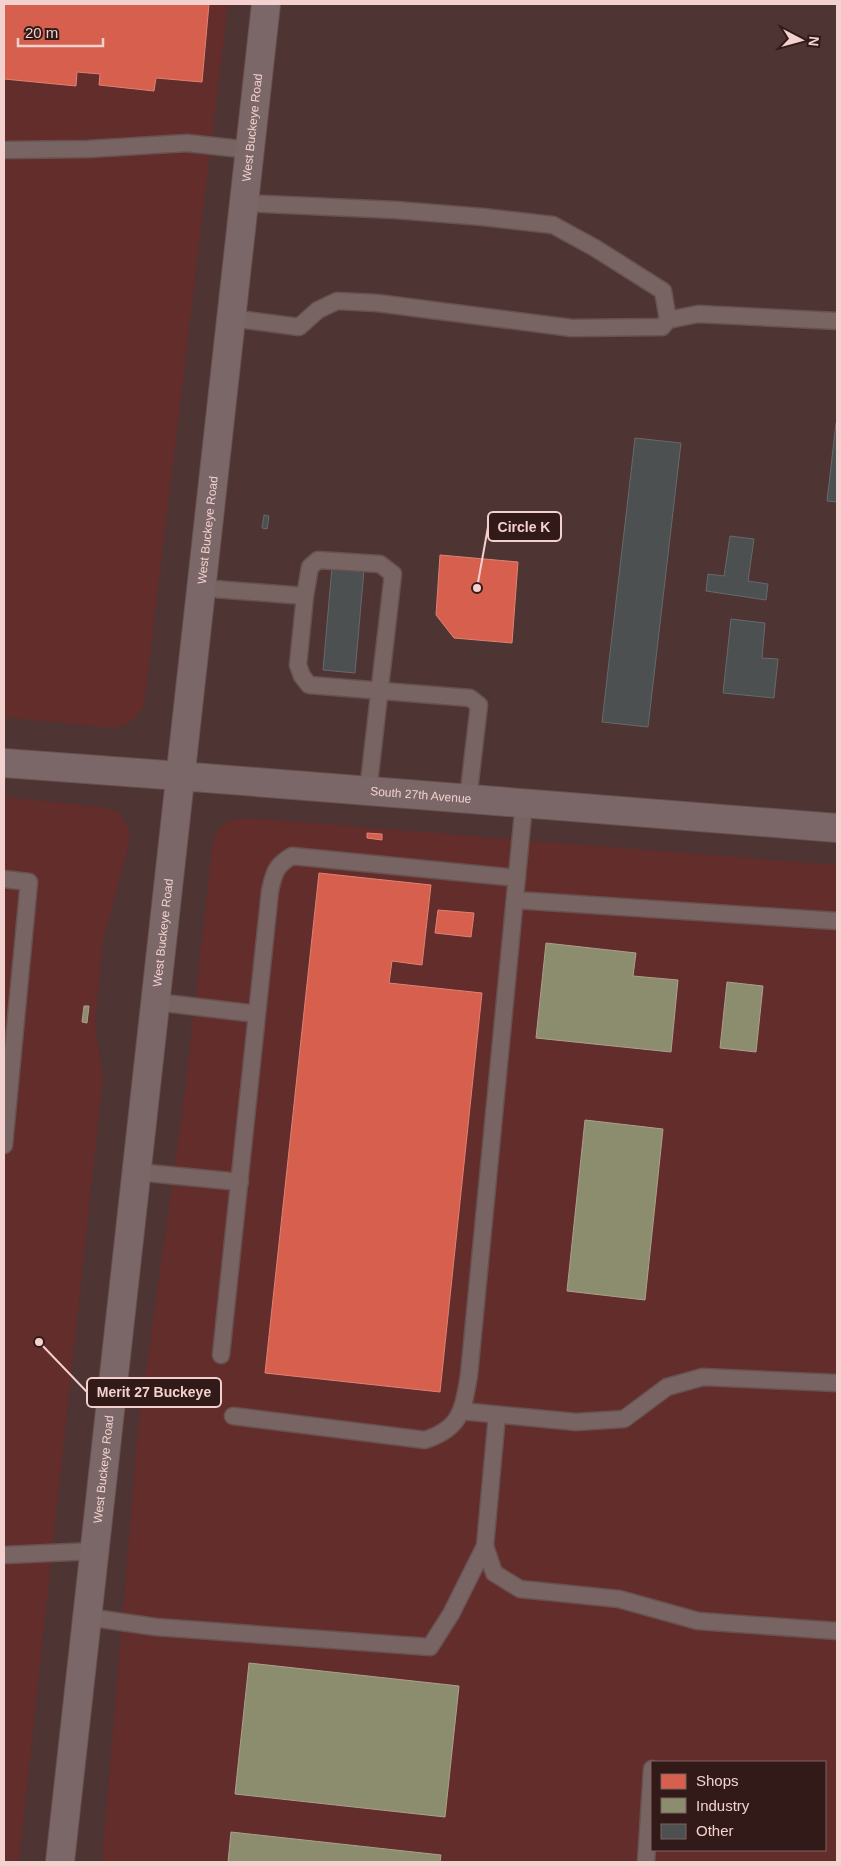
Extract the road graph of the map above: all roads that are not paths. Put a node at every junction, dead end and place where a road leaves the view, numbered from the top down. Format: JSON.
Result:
{"nodes":[{"id":1,"x":266,"y":4,"type":"edge"},
{"id":2,"x":4,"y":150,"type":"edge"},
{"id":3,"x":250,"y":150,"type":"junction"},
{"id":4,"x":244,"y":204,"type":"junction"},
{"id":5,"x":231,"y":318,"type":"junction"},
{"id":6,"x":668,"y":320,"type":"junction"},
{"id":7,"x":837,"y":321,"type":"edge"},
{"id":8,"x":201,"y":588,"type":"junction"},
{"id":9,"x":305,"y":596,"type":"junction"},
{"id":10,"x":379,"y":691,"type":"junction"},
{"id":11,"x":4,"y":764,"type":"edge"},
{"id":12,"x":180,"y":776,"type":"junction"},
{"id":13,"x":368,"y":791,"type":"junction"},
{"id":14,"x":468,"y":799,"type":"junction"},
{"id":15,"x":524,"y":803,"type":"junction"},
{"id":16,"x":837,"y":828,"type":"edge"},
{"id":17,"x":517,"y":878,"type":"junction"},
{"id":18,"x":4,"y":879,"type":"edge"},
{"id":19,"x":515,"y":900,"type":"junction"},
{"id":20,"x":837,"y":922,"type":"edge"},
{"id":21,"x":156,"y":1002,"type":"junction"},
{"id":22,"x":257,"y":1014,"type":"junction"},
{"id":23,"x":4,"y":1144,"type":"edge"},
{"id":24,"x":138,"y":1172,"type":"junction"},
{"id":25,"x":240,"y":1182,"type":"junction"},
{"id":26,"x":222,"y":1355,"type":"dead end"},
{"id":27,"x":837,"y":1383,"type":"edge"},
{"id":28,"x":461,"y":1411,"type":"junction"},
{"id":29,"x":497,"y":1415,"type":"junction"},
{"id":30,"x":234,"y":1416,"type":"dead end"},
{"id":31,"x":485,"y":1546,"type":"junction"},
{"id":32,"x":95,"y":1551,"type":"junction"},
{"id":33,"x":4,"y":1555,"type":"edge"},
{"id":34,"x":87,"y":1617,"type":"junction"},
{"id":35,"x":837,"y":1631,"type":"edge"},
{"id":36,"x":651,"y":1791,"type":"edge"},
{"id":37,"x":60,"y":1862,"type":"edge"},
{"id":38,"x":646,"y":1862,"type":"edge"}],
"edges":[{"from":1,"to":3,"type":"main road","name":"West Buckeye Road"},
{"from":2,"to":3,"type":"lane"},
{"from":3,"to":4,"type":"main road","name":"West Buckeye Road"},
{"from":4,"to":5,"type":"main road","name":"West Buckeye Road"},
{"from":4,"to":6,"type":"lane"},
{"from":5,"to":6,"type":"lane"},
{"from":5,"to":8,"type":"main road","name":"West Buckeye Road"},
{"from":6,"to":7,"type":"lane"},
{"from":8,"to":9,"type":"lane"},
{"from":8,"to":12,"type":"main road","name":"West Buckeye Road"},
{"from":9,"to":10,"type":"lane"},
{"from":9,"to":10,"type":"lane"},
{"from":10,"to":13,"type":"lane"},
{"from":10,"to":14,"type":"lane"},
{"from":11,"to":12,"type":"main road","name":"South 27th Avenue"},
{"from":12,"to":13,"type":"main road","name":"South 27th Avenue"},
{"from":12,"to":21,"type":"main road","name":"West Buckeye Road"},
{"from":13,"to":14,"type":"main road","name":"South 27th Avenue"},
{"from":14,"to":15,"type":"main road","name":"South 27th Avenue"},
{"from":15,"to":16,"type":"main road","name":"South 27th Avenue"},
{"from":15,"to":17,"type":"lane"},
{"from":17,"to":19,"type":"lane"},
{"from":17,"to":22,"type":"lane"},
{"from":18,"to":23,"type":"lane"},
{"from":19,"to":20,"type":"lane"},
{"from":19,"to":28,"type":"lane"},
{"from":21,"to":22,"type":"lane"},
{"from":21,"to":24,"type":"main road","name":"West Buckeye Road"},
{"from":22,"to":25,"type":"lane"},
{"from":24,"to":25,"type":"lane"},
{"from":24,"to":32,"type":"main road","name":"West Buckeye Road"},
{"from":25,"to":26,"type":"lane"},
{"from":27,"to":29,"type":"lane"},
{"from":28,"to":29,"type":"lane"},
{"from":28,"to":30,"type":"lane"},
{"from":29,"to":31,"type":"lane"},
{"from":31,"to":34,"type":"lane"},
{"from":31,"to":35,"type":"lane"},
{"from":32,"to":33,"type":"lane"},
{"from":32,"to":34,"type":"main road","name":"West Buckeye Road"},
{"from":34,"to":37,"type":"main road","name":"West Buckeye Road"},
{"from":36,"to":38,"type":"lane"}]}
